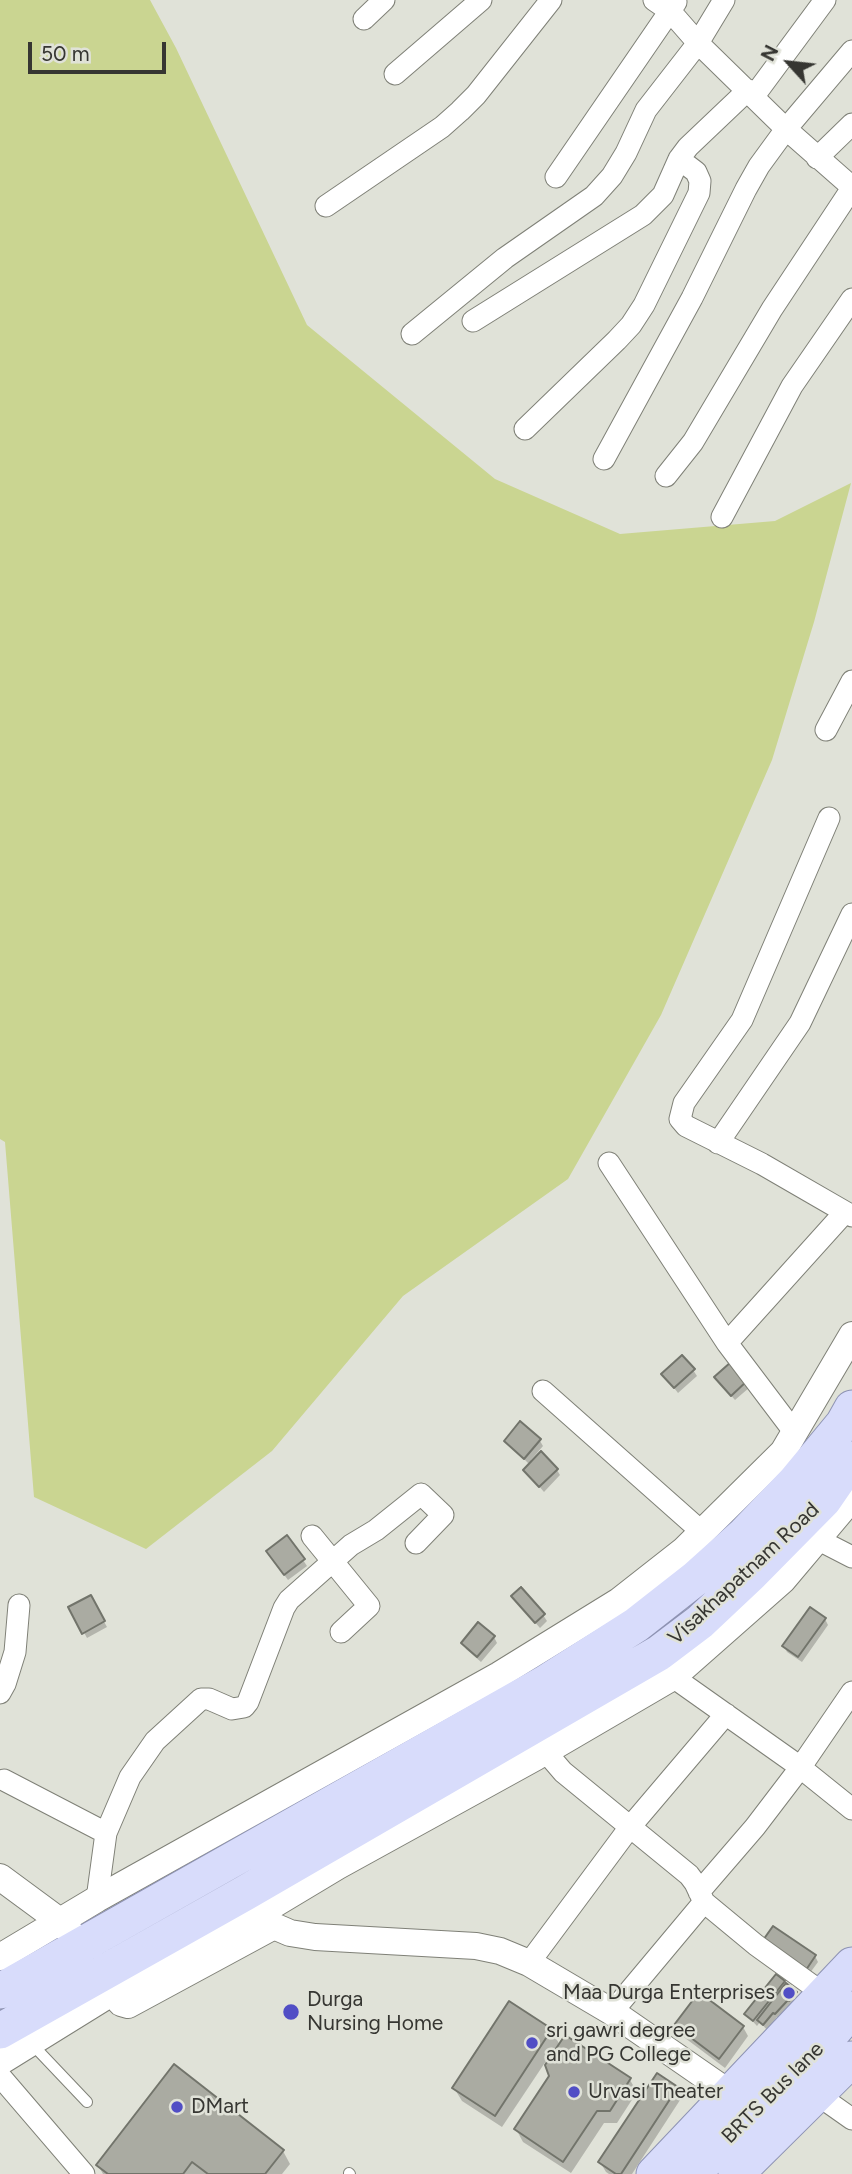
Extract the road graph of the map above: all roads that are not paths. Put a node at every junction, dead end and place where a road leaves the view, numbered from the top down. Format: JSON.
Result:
{"nodes":[{"id":1,"x":384,"y":0,"type":"edge"},
{"id":2,"x":481,"y":0,"type":"edge"},
{"id":3,"x":551,"y":0,"type":"edge"},
{"id":4,"x":724,"y":0,"type":"edge"},
{"id":5,"x":825,"y":0,"type":"edge"},
{"id":6,"x":667,"y":4,"type":"edge"},
{"id":7,"x":364,"y":19,"type":"dead end"},
{"id":8,"x":698,"y":43,"type":"junction"},
{"id":9,"x":852,"y":51,"type":"edge"},
{"id":10,"x":395,"y":74,"type":"dead end"},
{"id":11,"x":751,"y":93,"type":"junction"},
{"id":12,"x":852,"y":124,"type":"edge"},
{"id":13,"x":786,"y":129,"type":"junction"},
{"id":14,"x":817,"y":158,"type":"junction"},
{"id":15,"x":679,"y":159,"type":"junction"},
{"id":16,"x":556,"y":177,"type":"dead end"},
{"id":17,"x":852,"y":187,"type":"edge"},
{"id":18,"x":326,"y":206,"type":"dead end"},
{"id":19,"x":852,"y":299,"type":"edge"},
{"id":20,"x":473,"y":321,"type":"dead end"},
{"id":21,"x":412,"y":334,"type":"dead end"},
{"id":22,"x":525,"y":429,"type":"dead end"},
{"id":23,"x":604,"y":459,"type":"dead end"},
{"id":24,"x":666,"y":476,"type":"dead end"},
{"id":25,"x":722,"y":517,"type":"dead end"},
{"id":26,"x":852,"y":681,"type":"edge"},
{"id":27,"x":826,"y":730,"type":"dead end"},
{"id":28,"x":829,"y":818,"type":"dead end"},
{"id":29,"x":852,"y":914,"type":"edge"},
{"id":30,"x":718,"y":1143,"type":"junction"},
{"id":31,"x":609,"y":1163,"type":"dead end"},
{"id":32,"x":848,"y":1214,"type":"edge"},
{"id":33,"x":852,"y":1335,"type":"edge"},
{"id":34,"x":727,"y":1343,"type":"junction"},
{"id":35,"x":543,"y":1391,"type":"dead end"},
{"id":36,"x":852,"y":1408,"type":"edge"},
{"id":37,"x":795,"y":1433,"type":"junction"},
{"id":38,"x":852,"y":1459,"type":"edge"},
{"id":39,"x":852,"y":1498,"type":"edge"},
{"id":40,"x":702,"y":1532,"type":"junction"},
{"id":41,"x":312,"y":1536,"type":"dead end"},
{"id":42,"x":817,"y":1539,"type":"junction"},
{"id":43,"x":416,"y":1544,"type":"dead end"},
{"id":44,"x":852,"y":1557,"type":"edge"},
{"id":45,"x":333,"y":1561,"type":"junction"},
{"id":46,"x":19,"y":1605,"type":"dead end"},
{"id":47,"x":627,"y":1613,"type":"junction"},
{"id":48,"x":341,"y":1632,"type":"dead end"},
{"id":49,"x":666,"y":1665,"type":"junction"},
{"id":50,"x":852,"y":1692,"type":"edge"},
{"id":51,"x":0,"y":1693,"type":"edge"},
{"id":52,"x":726,"y":1714,"type":"junction"},
{"id":53,"x":545,"y":1751,"type":"junction"},
{"id":54,"x":800,"y":1768,"type":"junction"},
{"id":55,"x":4,"y":1780,"type":"dead end"},
{"id":56,"x":852,"y":1809,"type":"edge"},
{"id":57,"x":630,"y":1827,"type":"junction"},
{"id":58,"x":106,"y":1833,"type":"junction"},
{"id":59,"x":0,"y":1877,"type":"edge"},
{"id":60,"x":701,"y":1897,"type":"junction"},
{"id":61,"x":97,"y":1899,"type":"junction"},
{"id":62,"x":263,"y":1922,"type":"junction"},
{"id":63,"x":71,"y":1934,"type":"junction"},
{"id":64,"x":0,"y":1957,"type":"edge"},
{"id":65,"x":529,"y":1963,"type":"junction"},
{"id":66,"x":852,"y":1965,"type":"edge"},
{"id":67,"x":107,"y":1983,"type":"junction"},
{"id":68,"x":0,"y":1991,"type":"edge"},
{"id":69,"x":838,"y":2002,"type":"edge"},
{"id":70,"x":612,"y":2012,"type":"junction"},
{"id":71,"x":16,"y":2037,"type":"edge"},
{"id":72,"x":852,"y":2059,"type":"edge"},
{"id":73,"x":0,"y":2062,"type":"edge"},
{"id":74,"x":0,"y":2076,"type":"edge"},
{"id":75,"x":805,"y":2086,"type":"junction"},
{"id":76,"x":87,"y":2102,"type":"dead end"},
{"id":77,"x":755,"y":2111,"type":"junction"},
{"id":78,"x":852,"y":2119,"type":"edge"},
{"id":79,"x":84,"y":2174,"type":"edge"},
{"id":80,"x":654,"y":2174,"type":"edge"},
{"id":81,"x":692,"y":2174,"type":"edge"},
{"id":82,"x":736,"y":2174,"type":"edge"}],
"edges":[{"from":1,"to":7,"type":"street"},
{"from":2,"to":10,"type":"street"},
{"from":3,"to":18,"type":"street"},
{"from":4,"to":8,"type":"street"},
{"from":5,"to":11,"type":"street"},
{"from":6,"to":8,"type":"street"},
{"from":6,"to":16,"type":"street"},
{"from":8,"to":11,"type":"street"},
{"from":8,"to":21,"type":"street"},
{"from":9,"to":13,"type":"street"},
{"from":11,"to":13,"type":"street"},
{"from":11,"to":15,"type":"street"},
{"from":12,"to":14,"type":"street"},
{"from":13,"to":14,"type":"street"},
{"from":13,"to":23,"type":"street"},
{"from":14,"to":17,"type":"street"},
{"from":15,"to":20,"type":"street"},
{"from":15,"to":22,"type":"street"},
{"from":17,"to":24,"type":"street"},
{"from":19,"to":25,"type":"street"},
{"from":26,"to":27,"type":"street"},
{"from":28,"to":30,"type":"street"},
{"from":29,"to":30,"type":"street"},
{"from":30,"to":32,"type":"street"},
{"from":31,"to":34,"type":"street"},
{"from":32,"to":34,"type":"street"},
{"from":33,"to":37,"type":"street"},
{"from":34,"to":37,"type":"street"},
{"from":35,"to":40,"type":"street"},
{"from":36,"to":47,"type":"main road"},
{"from":37,"to":40,"type":"street"},
{"from":38,"to":49,"type":"main road","name":"Visakhapatnam Road"},
{"from":39,"to":42,"type":"street"},
{"from":40,"to":47,"type":"street"},
{"from":41,"to":45,"type":"street"},
{"from":42,"to":44,"type":"street"},
{"from":42,"to":49,"type":"street"},
{"from":43,"to":45,"type":"street"},
{"from":45,"to":48,"type":"street"},
{"from":45,"to":58,"type":"street"},
{"from":46,"to":51,"type":"street"},
{"from":47,"to":61,"type":"street"},
{"from":47,"to":63,"type":"main road"},
{"from":49,"to":52,"type":"street"},
{"from":49,"to":53,"type":"street"},
{"from":49,"to":67,"type":"main road","name":"Visakhapatnam Road"},
{"from":50,"to":54,"type":"street"},
{"from":52,"to":54,"type":"street"},
{"from":52,"to":57,"type":"street"},
{"from":53,"to":57,"type":"street"},
{"from":53,"to":62,"type":"street"},
{"from":54,"to":56,"type":"street"},
{"from":54,"to":60,"type":"street"},
{"from":55,"to":58,"type":"street"},
{"from":57,"to":60,"type":"street"},
{"from":57,"to":65,"type":"street"},
{"from":58,"to":61,"type":"street"},
{"from":59,"to":63,"type":"street"},
{"from":60,"to":69,"type":"street"},
{"from":60,"to":70,"type":"street"},
{"from":61,"to":63,"type":"street"},
{"from":62,"to":65,"type":"street"},
{"from":62,"to":67,"type":"street"},
{"from":63,"to":64,"type":"street"},
{"from":63,"to":67,"type":"street"},
{"from":63,"to":68,"type":"main road"},
{"from":65,"to":70,"type":"street"},
{"from":66,"to":69,"type":"main road"},
{"from":67,"to":71,"type":"main road","name":"Visakhapatnam Road"},
{"from":69,"to":75,"type":"main road","name":"BRTS Bus lane"},
{"from":69,"to":77,"type":"main road"},
{"from":70,"to":77,"type":"street"},
{"from":71,"to":73,"type":"street"},
{"from":71,"to":76,"type":"lane"},
{"from":72,"to":75,"type":"main road"},
{"from":74,"to":79,"type":"street"},
{"from":75,"to":77,"type":"main road"},
{"from":75,"to":78,"type":"street"},
{"from":77,"to":80,"type":"main road"},
{"from":77,"to":81,"type":"main road","name":"BRTS Bus lane"},
{"from":77,"to":82,"type":"main road"}]}
